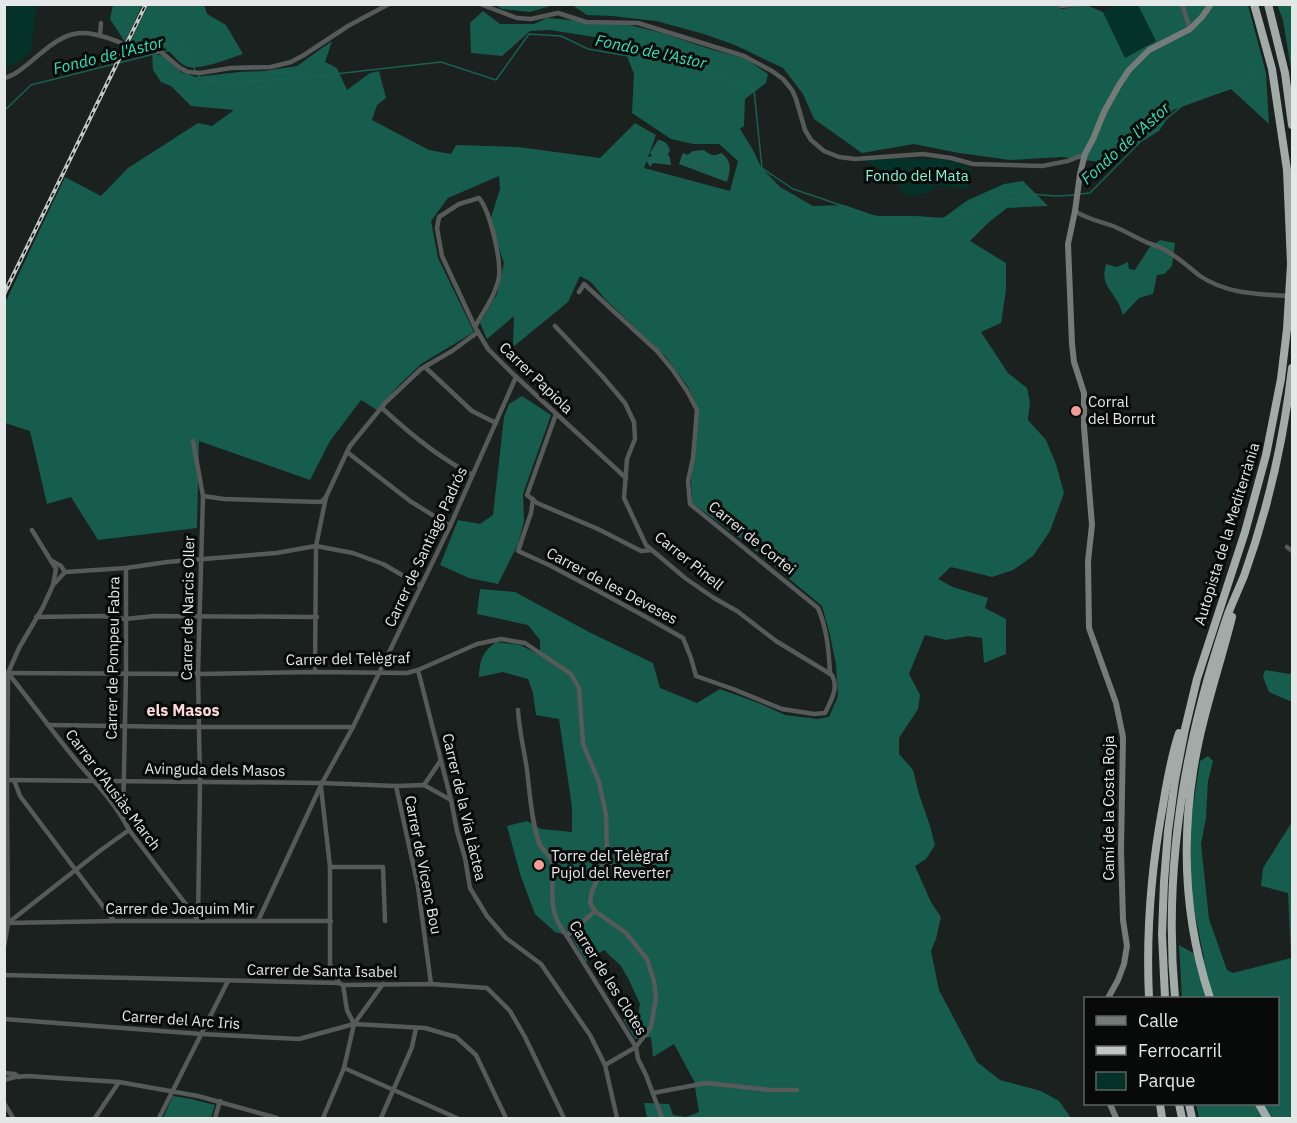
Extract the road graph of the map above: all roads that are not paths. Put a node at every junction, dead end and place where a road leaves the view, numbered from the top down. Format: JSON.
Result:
{"nodes":[{"id":1,"x":389,"y":4,"type":"edge"},
{"id":2,"x":480,"y":4,"type":"edge"},
{"id":3,"x":1058,"y":4,"type":"edge"},
{"id":4,"x":1081,"y":4,"type":"edge"},
{"id":5,"x":1182,"y":4,"type":"edge"},
{"id":6,"x":1211,"y":4,"type":"edge"},
{"id":7,"x":1254,"y":4,"type":"edge"},
{"id":8,"x":1268,"y":4,"type":"edge"},
{"id":9,"x":101,"y":23,"type":"dead end"},
{"id":10,"x":1190,"y":29,"type":"junction"},
{"id":11,"x":100,"y":35,"type":"junction"},
{"id":12,"x":5,"y":78,"type":"edge"},
{"id":13,"x":1293,"y":125,"type":"edge"},
{"id":14,"x":1085,"y":154,"type":"junction"},
{"id":15,"x":1075,"y":211,"type":"junction"},
{"id":16,"x":579,"y":291,"type":"dead end"},
{"id":17,"x":1293,"y":296,"type":"edge"},
{"id":18,"x":555,"y":326,"type":"dead end"},
{"id":19,"x":476,"y":330,"type":"junction"},
{"id":20,"x":425,"y":367,"type":"junction"},
{"id":21,"x":1293,"y":368,"type":"edge"},
{"id":22,"x":516,"y":377,"type":"junction"},
{"id":23,"x":382,"y":408,"type":"junction"},
{"id":24,"x":556,"y":414,"type":"junction"},
{"id":25,"x":496,"y":423,"type":"junction"},
{"id":26,"x":193,"y":441,"type":"dead end"},
{"id":27,"x":347,"y":452,"type":"junction"},
{"id":28,"x":473,"y":475,"type":"junction"},
{"id":29,"x":627,"y":478,"type":"junction"},
{"id":30,"x":203,"y":496,"type":"junction"},
{"id":31,"x":326,"y":497,"type":"junction"},
{"id":32,"x":533,"y":500,"type":"junction"},
{"id":33,"x":450,"y":526,"type":"junction"},
{"id":34,"x":32,"y":530,"type":"dead end"},
{"id":35,"x":316,"y":546,"type":"junction"},
{"id":36,"x":1287,"y":547,"type":"dead end"},
{"id":37,"x":652,"y":550,"type":"junction"},
{"id":38,"x":1293,"y":551,"type":"edge"},
{"id":39,"x":202,"y":559,"type":"junction"},
{"id":40,"x":52,"y":561,"type":"junction"},
{"id":41,"x":126,"y":568,"type":"junction"},
{"id":42,"x":65,"y":572,"type":"junction"},
{"id":43,"x":1244,"y":576,"type":"junction"},
{"id":44,"x":54,"y":585,"type":"junction"},
{"id":45,"x":422,"y":586,"type":"junction"},
{"id":46,"x":316,"y":616,"type":"junction"},
{"id":47,"x":36,"y":617,"type":"junction"},
{"id":48,"x":200,"y":617,"type":"junction"},
{"id":49,"x":125,"y":619,"type":"junction"},
{"id":50,"x":418,"y":670,"type":"junction"},
{"id":51,"x":315,"y":672,"type":"junction"},
{"id":52,"x":380,"y":672,"type":"junction"},
{"id":53,"x":6,"y":673,"type":"edge"},
{"id":54,"x":126,"y":673,"type":"junction"},
{"id":55,"x":198,"y":674,"type":"junction"},
{"id":56,"x":830,"y":674,"type":"junction"},
{"id":57,"x":1197,"y":679,"type":"junction"},
{"id":58,"x":835,"y":680,"type":"joint"},
{"id":59,"x":518,"y":710,"type":"dead end"},
{"id":60,"x":48,"y":725,"type":"junction"},
{"id":61,"x":125,"y":726,"type":"junction"},
{"id":62,"x":199,"y":726,"type":"junction"},
{"id":63,"x":353,"y":727,"type":"junction"},
{"id":64,"x":441,"y":759,"type":"junction"},
{"id":65,"x":6,"y":780,"type":"edge"},
{"id":66,"x":14,"y":780,"type":"junction"},
{"id":67,"x":93,"y":780,"type":"junction"},
{"id":68,"x":123,"y":780,"type":"junction"},
{"id":69,"x":200,"y":782,"type":"junction"},
{"id":70,"x":322,"y":785,"type":"junction"},
{"id":71,"x":424,"y":785,"type":"junction"},
{"id":72,"x":396,"y":786,"type":"junction"},
{"id":73,"x":6,"y":793,"type":"junction"},
{"id":74,"x":20,"y":796,"type":"junction"},
{"id":75,"x":452,"y":800,"type":"junction"},
{"id":76,"x":123,"y":819,"type":"junction"},
{"id":77,"x":129,"y":830,"type":"junction"},
{"id":78,"x":330,"y":867,"type":"junction"},
{"id":79,"x":76,"y":869,"type":"junction"},
{"id":80,"x":24,"y":910,"type":"junction"},
{"id":81,"x":595,"y":912,"type":"junction"},
{"id":82,"x":114,"y":921,"type":"junction"},
{"id":83,"x":198,"y":921,"type":"junction"},
{"id":84,"x":258,"y":921,"type":"junction"},
{"id":85,"x":331,"y":921,"type":"junction"},
{"id":86,"x":385,"y":921,"type":"dead end"},
{"id":87,"x":6,"y":923,"type":"edge"},
{"id":88,"x":29,"y":923,"type":"junction"},
{"id":89,"x":567,"y":936,"type":"junction"},
{"id":90,"x":4,"y":946,"type":"edge"},
{"id":91,"x":4,"y":975,"type":"edge"},
{"id":92,"x":228,"y":981,"type":"junction"},
{"id":93,"x":341,"y":984,"type":"junction"},
{"id":94,"x":383,"y":984,"type":"junction"},
{"id":95,"x":431,"y":984,"type":"junction"},
{"id":96,"x":1109,"y":997,"type":"edge"},
{"id":97,"x":1149,"y":997,"type":"edge"},
{"id":98,"x":1164,"y":997,"type":"edge"},
{"id":99,"x":1175,"y":997,"type":"edge"},
{"id":100,"x":1209,"y":997,"type":"edge"},
{"id":101,"x":4,"y":1019,"type":"edge"},
{"id":102,"x":354,"y":1024,"type":"junction"},
{"id":103,"x":416,"y":1028,"type":"junction"},
{"id":104,"x":201,"y":1034,"type":"junction"},
{"id":105,"x":636,"y":1047,"type":"junction"},
{"id":106,"x":605,"y":1065,"type":"junction"},
{"id":107,"x":344,"y":1068,"type":"junction"},
{"id":108,"x":4,"y":1073,"type":"edge"},
{"id":109,"x":19,"y":1077,"type":"junction"},
{"id":110,"x":4,"y":1080,"type":"edge"},
{"id":111,"x":118,"y":1082,"type":"junction"},
{"id":112,"x":393,"y":1090,"type":"junction"},
{"id":113,"x":797,"y":1090,"type":"dead end"},
{"id":114,"x":172,"y":1092,"type":"junction"},
{"id":115,"x":653,"y":1093,"type":"junction"},
{"id":116,"x":220,"y":1101,"type":"junction"},
{"id":117,"x":4,"y":1103,"type":"edge"},
{"id":118,"x":1110,"y":1105,"type":"edge"},
{"id":119,"x":1260,"y":1105,"type":"edge"},
{"id":120,"x":270,"y":1118,"type":"edge"},
{"id":121,"x":14,"y":1119,"type":"edge"},
{"id":122,"x":95,"y":1119,"type":"edge"},
{"id":123,"x":159,"y":1119,"type":"edge"},
{"id":124,"x":215,"y":1119,"type":"edge"},
{"id":125,"x":277,"y":1119,"type":"edge"},
{"id":126,"x":323,"y":1119,"type":"edge"},
{"id":127,"x":381,"y":1119,"type":"edge"},
{"id":128,"x":457,"y":1119,"type":"edge"},
{"id":129,"x":506,"y":1119,"type":"edge"},
{"id":130,"x":564,"y":1119,"type":"edge"},
{"id":131,"x":617,"y":1119,"type":"edge"},
{"id":132,"x":662,"y":1119,"type":"edge"},
{"id":133,"x":1116,"y":1119,"type":"edge"},
{"id":134,"x":1267,"y":1119,"type":"edge"}],
"edges":[{"from":1,"to":11,"type":"street"},
{"from":2,"to":14,"type":"street"},
{"from":3,"to":4,"type":"street"},
{"from":5,"to":10,"type":"street"},
{"from":6,"to":10,"type":"street"},
{"from":7,"to":57,"type":"highway","name":"Autopista de la Mediterrània"},
{"from":8,"to":13,"type":"highway"},
{"from":9,"to":11,"type":"street"},
{"from":10,"to":14,"type":"street","name":"Camí de la Costa Roja"},
{"from":11,"to":12,"type":"street"},
{"from":14,"to":15,"type":"street","name":"Camí de la Costa Roja"},
{"from":15,"to":17,"type":"street"},
{"from":15,"to":96,"type":"street","name":"Camí de la Costa Roja"},
{"from":16,"to":56,"type":"street","name":"Carrer de Cortei"},
{"from":18,"to":29,"type":"street","name":"Carrer Pinell"},
{"from":19,"to":19,"type":"street","name":"Carrer Papiola"},
{"from":19,"to":20,"type":"street"},
{"from":19,"to":22,"type":"street","name":"Carrer Papiola"},
{"from":20,"to":23,"type":"street"},
{"from":20,"to":25,"type":"street"},
{"from":21,"to":43,"type":"highway","name":"Autopista de la Mediterrània"},
{"from":22,"to":24,"type":"street","name":"Carrer Papiola"},
{"from":22,"to":25,"type":"street","name":"Carrer de Santiago Padrós"},
{"from":23,"to":27,"type":"street"},
{"from":23,"to":28,"type":"street"},
{"from":24,"to":29,"type":"street","name":"Carrer Papiola"},
{"from":24,"to":32,"type":"street"},
{"from":25,"to":28,"type":"street","name":"Carrer de Santiago Padrós"},
{"from":26,"to":30,"type":"street","name":"Carrer de Narcis Oller"},
{"from":27,"to":31,"type":"street"},
{"from":27,"to":33,"type":"street"},
{"from":28,"to":33,"type":"street","name":"Carrer de Santiago Padrós"},
{"from":29,"to":37,"type":"street","name":"Carrer Pinell"},
{"from":30,"to":31,"type":"street"},
{"from":30,"to":39,"type":"street","name":"Carrer de Narcis Oller"},
{"from":31,"to":35,"type":"street"},
{"from":32,"to":37,"type":"street"},
{"from":32,"to":58,"type":"street","name":"Carrer de les Deveses"},
{"from":33,"to":45,"type":"street","name":"Carrer de Santiago Padrós"},
{"from":34,"to":40,"type":"street"},
{"from":35,"to":39,"type":"street"},
{"from":35,"to":45,"type":"street"},
{"from":35,"to":46,"type":"street"},
{"from":36,"to":38,"type":"street"},
{"from":37,"to":56,"type":"street","name":"Carrer Pinell"},
{"from":39,"to":41,"type":"street"},
{"from":39,"to":48,"type":"street","name":"Carrer de Narcis Oller"},
{"from":40,"to":42,"type":"street"},
{"from":40,"to":44,"type":"street"},
{"from":41,"to":42,"type":"street"},
{"from":41,"to":49,"type":"street","name":"Carrer de Pompeu Fabra"},
{"from":42,"to":44,"type":"street"},
{"from":43,"to":99,"type":"highway","name":"Autopista de la Mediterrània"},
{"from":43,"to":100,"type":"highway"},
{"from":44,"to":47,"type":"street"},
{"from":45,"to":52,"type":"street","name":"Carrer de Santiago Padrós"},
{"from":46,"to":48,"type":"street"},
{"from":46,"to":51,"type":"street"},
{"from":47,"to":49,"type":"street"},
{"from":47,"to":53,"type":"street"},
{"from":48,"to":49,"type":"street"},
{"from":48,"to":55,"type":"street","name":"Carrer de Narcis Oller"},
{"from":49,"to":54,"type":"street","name":"Carrer de Pompeu Fabra"},
{"from":50,"to":52,"type":"street","name":"Carrer del Telègraf"},
{"from":50,"to":64,"type":"street","name":"Carrer de la Via Làctea"},
{"from":50,"to":81,"type":"street","name":"Carrer del Telègraf"},
{"from":51,"to":52,"type":"street","name":"Carrer del Telègraf"},
{"from":51,"to":55,"type":"street","name":"Carrer del Telègraf"},
{"from":52,"to":63,"type":"street","name":"Carrer de Santiago Padrós"},
{"from":53,"to":54,"type":"street","name":"Carrer del Telègraf"},
{"from":53,"to":60,"type":"street","name":"Carrer d'Ausiàs March"},
{"from":53,"to":65,"type":"street"},
{"from":54,"to":55,"type":"street","name":"Carrer del Telègraf"},
{"from":54,"to":61,"type":"street","name":"Carrer de Pompeu Fabra"},
{"from":55,"to":62,"type":"street","name":"Carrer de Narcis Oller"},
{"from":56,"to":58,"type":"street","name":"Carrer Pinell"},
{"from":57,"to":97,"type":"highway"},
{"from":57,"to":98,"type":"highway","name":"Autopista de la Mediterrània"},
{"from":59,"to":89,"type":"street","name":"Carrer de les Clotes"},
{"from":60,"to":61,"type":"street"},
{"from":60,"to":67,"type":"street","name":"Carrer d'Ausiàs March"},
{"from":61,"to":62,"type":"street"},
{"from":61,"to":68,"type":"street","name":"Carrer de Pompeu Fabra"},
{"from":62,"to":63,"type":"street"},
{"from":62,"to":69,"type":"street","name":"Carrer de Narcis Oller"},
{"from":63,"to":70,"type":"street","name":"Carrer de Santiago Padrós"},
{"from":64,"to":71,"type":"street"},
{"from":64,"to":75,"type":"street","name":"Carrer de la Via Làctea"},
{"from":65,"to":66,"type":"street","name":"Avinguda dels Masos"},
{"from":65,"to":73,"type":"street"},
{"from":66,"to":67,"type":"street","name":"Avinguda dels Masos"},
{"from":66,"to":74,"type":"street"},
{"from":67,"to":68,"type":"street","name":"Avinguda dels Masos"},
{"from":67,"to":76,"type":"street","name":"Carrer d'Ausiàs March"},
{"from":68,"to":69,"type":"street","name":"Avinguda dels Masos"},
{"from":68,"to":76,"type":"street","name":"Carrer de Pompeu Fabra"},
{"from":69,"to":70,"type":"street","name":"Avinguda dels Masos"},
{"from":69,"to":83,"type":"street","name":"Carrer de Narcis Oller"},
{"from":70,"to":72,"type":"street","name":"Avinguda dels Masos"},
{"from":70,"to":78,"type":"street"},
{"from":70,"to":84,"type":"street","name":"Carrer de Santiago Padrós"},
{"from":71,"to":72,"type":"street","name":"Avinguda dels Masos"},
{"from":71,"to":75,"type":"street"},
{"from":72,"to":95,"type":"street","name":"Carrer de Vicenc Bou"},
{"from":73,"to":74,"type":"street"},
{"from":73,"to":87,"type":"street"},
{"from":74,"to":79,"type":"street"},
{"from":75,"to":106,"type":"street","name":"Carrer de la Via Làctea"},
{"from":76,"to":77,"type":"street","name":"Carrer d'Ausiàs March"},
{"from":77,"to":79,"type":"street"},
{"from":77,"to":83,"type":"street","name":"Carrer d'Ausiàs March"},
{"from":78,"to":85,"type":"street"},
{"from":78,"to":86,"type":"street"},
{"from":79,"to":80,"type":"street"},
{"from":79,"to":82,"type":"street"},
{"from":80,"to":87,"type":"street"},
{"from":80,"to":88,"type":"street"},
{"from":81,"to":89,"type":"street"},
{"from":81,"to":105,"type":"street"},
{"from":82,"to":83,"type":"street","name":"Carrer de Joaquim Mir"},
{"from":82,"to":88,"type":"street","name":"Carrer de Joaquim Mir"},
{"from":83,"to":84,"type":"street","name":"Carrer de Joaquim Mir"},
{"from":84,"to":85,"type":"street","name":"Carrer de Joaquim Mir"},
{"from":85,"to":93,"type":"street"},
{"from":87,"to":88,"type":"street","name":"Carrer de Joaquim Mir"},
{"from":87,"to":90,"type":"street"},
{"from":89,"to":105,"type":"street","name":"Carrer de les Clotes"},
{"from":91,"to":92,"type":"street","name":"Carrer de Santa Isabel"},
{"from":92,"to":93,"type":"street","name":"Carrer de Santa Isabel"},
{"from":92,"to":104,"type":"street"},
{"from":93,"to":94,"type":"street","name":"Carrer de Santa Isabel"},
{"from":93,"to":102,"type":"street"},
{"from":94,"to":95,"type":"street","name":"Carrer de Santa Isabel"},
{"from":94,"to":102,"type":"street"},
{"from":95,"to":130,"type":"street","name":"Carrer de Santa Isabel"},
{"from":101,"to":104,"type":"street","name":"Carrer del Arc Iris"},
{"from":102,"to":103,"type":"street","name":"Carrer del Arc Iris"},
{"from":102,"to":104,"type":"street","name":"Carrer del Arc Iris"},
{"from":102,"to":107,"type":"street"},
{"from":103,"to":112,"type":"street"},
{"from":103,"to":129,"type":"street","name":"Carrer del Arc Iris"},
{"from":104,"to":114,"type":"street"},
{"from":105,"to":106,"type":"street"},
{"from":105,"to":115,"type":"street","name":"Carrer de les Clotes"},
{"from":106,"to":131,"type":"street","name":"Carrer de la Via Làctea"},
{"from":107,"to":112,"type":"street"},
{"from":107,"to":126,"type":"street"},
{"from":108,"to":109,"type":"street"},
{"from":109,"to":110,"type":"street"},
{"from":109,"to":111,"type":"street"},
{"from":111,"to":114,"type":"street"},
{"from":111,"to":122,"type":"street"},
{"from":112,"to":127,"type":"street"},
{"from":112,"to":128,"type":"street"},
{"from":113,"to":115,"type":"street"},
{"from":114,"to":116,"type":"street"},
{"from":114,"to":123,"type":"street"},
{"from":115,"to":132,"type":"street","name":"Carrer de les Clotes"},
{"from":116,"to":120,"type":"street"},
{"from":116,"to":124,"type":"street"},
{"from":117,"to":121,"type":"street"},
{"from":118,"to":133,"type":"street"},
{"from":119,"to":134,"type":"highway"},
{"from":120,"to":125,"type":"street"}]}
